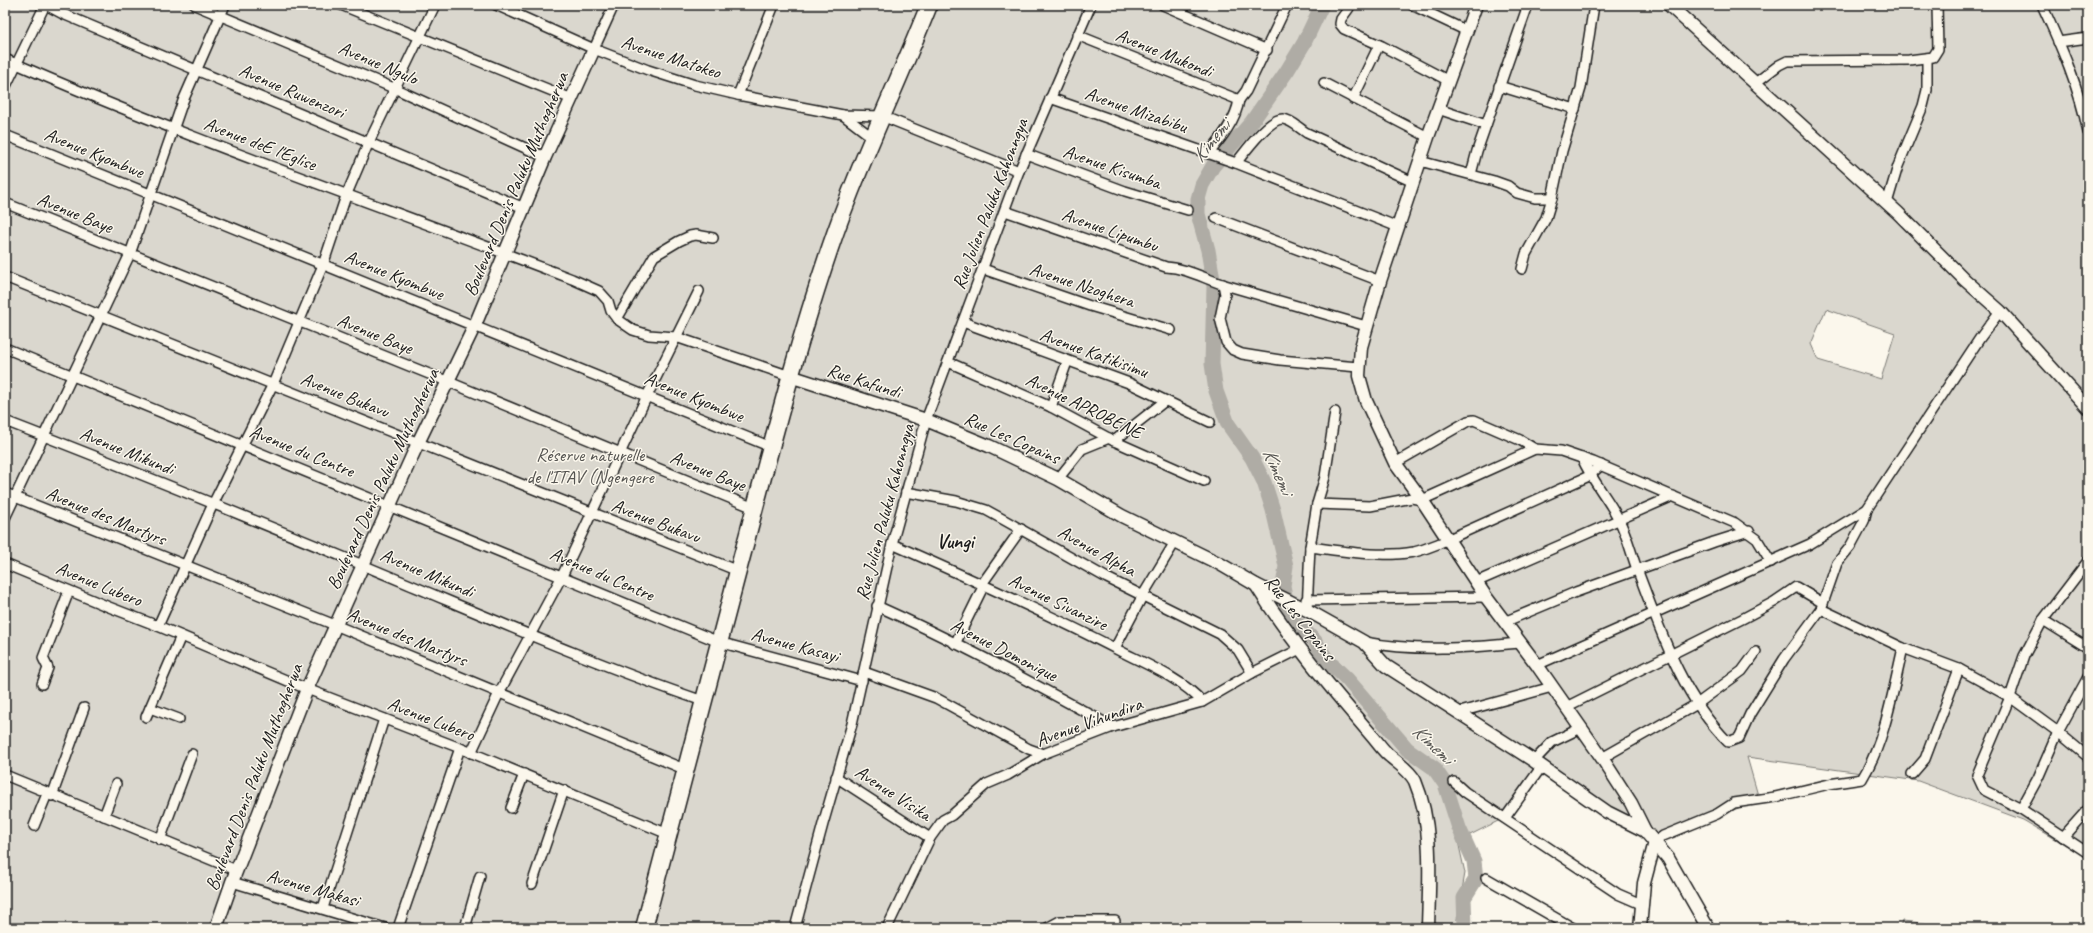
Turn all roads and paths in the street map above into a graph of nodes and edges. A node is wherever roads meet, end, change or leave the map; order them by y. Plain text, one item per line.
1 (46, 5) edge
2 (196, 5) edge
3 (224, 5) edge
4 (341, 5) edge
5 (435, 5) edge
6 (496, 5) edge
7 (614, 5) edge
8 (774, 5) edge
9 (929, 5) edge
10 (1092, 5) edge
11 (1163, 5) edge
12 (1287, 5) edge
13 (1412, 5) edge
14 (1476, 5) edge
15 (1528, 5) edge
16 (1594, 5) edge
17 (1669, 5) edge
18 (1937, 5) edge
19 (2042, 5) edge
20 (1349, 8) dead end
21 (220, 15) junction
22 (1467, 31) junction
23 (1077, 35) junction
24 (419, 37) junction
25 (2088, 38) edge
26 (2058, 42) junction
27 (1379, 45) junction
28 (594, 50) junction
29 (1267, 50) junction
30 (5, 59) edge
31 (1927, 59) junction
32 (18, 65) junction
33 (195, 69) junction
34 (1449, 81) junction
35 (1324, 83) dead end
36 (1754, 84) junction
37 (1500, 86) junction
38 (5, 88) edge
39 (396, 89) junction
40 (738, 95) junction
41 (1050, 98) junction
42 (572, 99) junction
43 (1353, 99) junction
44 (1239, 100) junction
45 (2085, 103) edge
46 (1575, 108) junction
47 (1438, 109) junction
48 (843, 115) junction
49 (882, 116) junction
50 (1486, 125) junction
51 (172, 128) junction
52 (2088, 132) edge
53 (5, 135) edge
54 (1428, 137) junction
55 (873, 138) junction
56 (369, 142) junction
57 (1026, 154) junction
58 (1209, 154) junction
59 (545, 157) junction
60 (1420, 160) junction
61 (1234, 162) junction
62 (1019, 172) junction
63 (1471, 174) junction
64 (1413, 182) junction
65 (152, 194) junction
66 (346, 196) junction
67 (1552, 198) junction
68 (5, 203) edge
69 (1887, 203) junction
70 (524, 208) junction
71 (1188, 210) dead end
72 (1005, 211) junction
73 (1216, 218) dead end
74 (1398, 227) junction
75 (713, 238) dead end
76 (505, 253) junction
77 (130, 254) junction
78 (323, 265) junction
79 (983, 269) junction
80 (1522, 269) dead end
81 (5, 277) edge
82 (1380, 281) junction
83 (1223, 284) junction
84 (699, 291) dead end
85 (2000, 311) junction
86 (100, 314) junction
87 (617, 319) junction
88 (299, 321) junction
89 (963, 322) junction
90 (475, 325) junction
91 (1366, 326) junction
92 (1171, 330) dead end
93 (676, 337) junction
94 (5, 348) edge
95 (948, 362) junction
96 (1067, 362) junction
97 (1358, 367) junction
98 (72, 374) junction
99 (790, 376) junction
100 (449, 382) junction
101 (273, 384) junction
102 (647, 396) junction
103 (1165, 401) junction
104 (1051, 407) junction
105 (2088, 408) edge
106 (1335, 412) dead end
107 (926, 420) junction
108 (5, 421) edge
109 (1210, 422) dead end
110 (43, 436) junction
111 (1112, 439) junction
112 (418, 443) junction
113 (243, 446) junction
114 (771, 447) junction
115 (1535, 449) junction
116 (620, 454) junction
117 (1582, 458) junction
118 (1395, 463) junction
119 (1602, 465) junction
120 (1590, 476) junction
121 (1058, 479) junction
122 (1204, 481) dead end
123 (906, 492) junction
124 (5, 493) edge
125 (1673, 496) junction
126 (14, 497) junction
127 (1422, 500) junction
128 (213, 504) junction
129 (1317, 504) junction
130 (390, 505) junction
131 (754, 508) junction
132 (1867, 509) junction
133 (591, 514) junction
134 (5, 518) edge
135 (1619, 520) junction
136 (1021, 529) junction
137 (1749, 531) junction
138 (1447, 540) junction
139 (1175, 542) junction
140 (892, 544) junction
141 (1310, 546) junction
142 (2088, 561) edge
143 (1771, 562) junction
144 (5, 564) edge
145 (363, 565) junction
146 (185, 566) junction
147 (738, 571) junction
148 (1638, 571) junction
149 (562, 576) junction
150 (1476, 582) junction
151 (983, 585) junction
152 (1256, 586) junction
153 (69, 591) junction
154 (1142, 595) junction
155 (1486, 598) junction
156 (1303, 605) junction
157 (877, 606) junction
158 (1822, 606) junction
159 (1655, 613) junction
160 (2043, 620) junction
161 (1504, 622) junction
162 (335, 625) junction
163 (158, 626) junction
164 (530, 635) junction
165 (181, 636) junction
166 (719, 642) junction
167 (1364, 642) junction
168 (1520, 643) junction
169 (955, 644) junction
170 (1115, 648) junction
171 (1300, 648) junction
172 (1903, 648) junction
173 (2088, 648) edge
174 (1756, 652) dead end
175 (1670, 654) junction
176 (1537, 665) junction
177 (1959, 669) junction
178 (864, 672) junction
179 (1252, 673) junction
180 (2088, 677) edge
181 (862, 681) junction
182 (42, 684) dead end
183 (1552, 687) junction
184 (307, 689) junction
185 (499, 693) junction
186 (2010, 697) junction
187 (703, 701) junction
188 (1202, 702) junction
189 (1697, 704) junction
190 (1566, 707) junction
191 (84, 708) dead end
192 (150, 708) junction
193 (1460, 712) junction
194 (146, 717) dead end
195 (178, 719) dead end
196 (384, 719) junction
197 (1113, 727) junction
198 (1581, 728) junction
199 (2058, 732) junction
200 (460, 748) junction
201 (471, 753) junction
202 (192, 754) dead end
203 (1043, 754) junction
204 (2088, 757) edge
205 (1602, 758) junction
206 (1538, 764) junction
207 (684, 769) junction
208 (524, 774) junction
209 (1912, 774) dead end
210 (5, 775) edge
211 (836, 777) junction
212 (1454, 782) dead end
213 (116, 784) dead end
214 (564, 790) junction
215 (49, 795) junction
216 (511, 808) dead end
217 (2020, 809) junction
218 (2088, 809) edge
219 (104, 816) junction
220 (1505, 818) junction
221 (34, 826) dead end
222 (1645, 831) junction
223 (668, 834) junction
224 (2063, 837) junction
225 (930, 838) junction
226 (160, 840) junction
227 (1655, 842) junction
228 (2088, 853) edge
229 (234, 876) junction
230 (480, 876) dead end
231 (1486, 878) dead end
232 (532, 884) dead end
233 (1641, 904) junction
234 (323, 908) junction
235 (1115, 921) dead end
236 (359, 924) edge
237 (216, 928) edge
238 (385, 928) edge
239 (398, 928) edge
240 (465, 928) edge
241 (644, 928) edge
242 (795, 928) edge
243 (887, 928) edge
244 (1047, 928) edge
245 (1428, 928) edge
246 (1573, 928) edge
247 (1640, 928) edge
248 (1708, 928) edge

1 - 32 street
1 - 33 street, Avenue Ruwenzori
2 - 21 street, Avenue Ngulo
3 - 21 street
4 - 24 street
5 - 24 street
6 - 28 street, Avenue Matokeo
7 - 28 street
8 - 40 street
9 - 49 highway
10 - 23 street, Rue Julien Paluku Kahonngya
11 - 29 street
12 - 29 street
13 - 22 street
14 - 22 street
15 - 37 street
16 - 46 street
17 - 36 street
18 - 31 street
19 - 26 street
20 - 27 street
21 - 33 street
21 - 39 street, Avenue Ngulo
22 - 34 street
23 - 41 street, Rue Julien Paluku Kahonngya
23 - 44 street, Avenue Mukondi
24 - 39 street
24 - 42 street
25 - 26 street
26 - 45 street
27 - 34 street
27 - 43 street
28 - 40 street, Avenue Matokeo
28 - 42 street, Boulevard Denis Paluku Muthogherwa
29 - 44 street
30 - 32 street, Avenue deE l'Eglise
31 - 36 street
31 - 69 street
32 - 38 street
32 - 51 street, Avenue deE l'Eglise
33 - 51 street
33 - 56 street, Avenue Ruwenzori
34 - 47 street
35 - 43 street
36 - 69 street
37 - 46 street
37 - 50 street
39 - 56 street
39 - 59 street, Avenue Ngulo
40 - 48 street, Avenue Matokeo
41 - 57 street, Rue Julien Paluku Kahonngya
41 - 58 street, Avenue Mizabibu
42 - 59 street, Boulevard Denis Paluku Muthogherwa
43 - 54 street
44 - 58 street
45 - 52 street
46 - 67 street
47 - 50 street
47 - 54 street
48 - 49 street, Avenue Matokeo
48 - 55 street
49 - 55 highway
49 - 62 street
50 - 63 street
51 - 65 street
51 - 66 street, Avenue deE l'Eglise
53 - 65 street, Avenue Kyombwe
54 - 60 street
55 - 99 highway
56 - 66 street
56 - 70 street, Avenue Ruwenzori
57 - 62 street, Rue Julien Paluku Kahonngya
57 - 71 street, Avenue Kisumba
58 - 61 street, Avenue Mizabibu
59 - 70 street, Boulevard Denis Paluku Muthogherwa
60 - 63 street
60 - 64 street
61 - 64 street
61 - 74 street, Avenue Mizabibu
62 - 72 street, Rue Julien Paluku Kahonngya
63 - 67 street
64 - 74 street
65 - 77 street
65 - 78 street, Avenue Kyombwe
66 - 76 street, Avenue deE l'Eglise
66 - 78 street
67 - 80 street
68 - 77 street, Avenue Baye
69 - 85 street
70 - 76 street, Boulevard Denis Paluku Muthogherwa
72 - 79 street, Rue Julien Paluku Kahonngya
72 - 83 street, Avenue Lipumbu
73 - 82 street
74 - 82 street
75 - 87 street
76 - 87 street, Avenue deE l'Eglise
76 - 90 street, Boulevard Denis Paluku Muthogherwa
77 - 86 street
77 - 88 street, Avenue Baye
78 - 88 street
78 - 90 street, Avenue Kyombwe
79 - 89 street, Rue Julien Paluku Kahonngya
79 - 92 street, Avenue Nzoghera
81 - 86 street, Avenue Bukavu
82 - 91 street
83 - 91 street, Avenue Lipumbu
83 - 97 street
84 - 93 street
85 - 105 street
85 - 132 street
86 - 98 street
86 - 101 street, Avenue Bukavu
87 - 93 street
88 - 100 street, Avenue Baye
88 - 101 street
89 - 95 street, Rue Julien Paluku Kahonngya
89 - 96 street, Avenue Katikisimu
90 - 100 street, Boulevard Denis Paluku Muthogherwa
90 - 102 street, Avenue Kyombwe
91 - 97 street
93 - 99 street
93 - 102 street
94 - 98 street, Avenue du Centre
95 - 104 street, Avenue APROBENE
95 - 107 street, Rue Julien Paluku Kahonngya
96 - 103 street, Avenue Katikisimu
96 - 104 street
97 - 118 street
98 - 110 street
98 - 113 street, Avenue du Centre
99 - 107 street, Rue Kafundi
99 - 114 highway
100 - 112 street, Boulevard Denis Paluku Muthogherwa
100 - 116 street, Avenue Baye
101 - 112 street, Avenue Bukavu
101 - 113 street
102 - 114 street, Avenue Kyombwe
102 - 116 street
103 - 109 street, Avenue Katikisimu
103 - 111 street
104 - 111 street, Avenue APROBENE
106 - 129 street
107 - 121 street, Rue Les Copains
107 - 123 street, Rue Julien Paluku Kahonngya
108 - 110 street, Avenue Mikundi
110 - 126 street
110 - 128 street, Avenue Mikundi
111 - 121 street
111 - 122 street, Avenue APROBENE
112 - 130 street, Boulevard Denis Paluku Muthogherwa
112 - 133 street, Avenue Bukavu
113 - 128 street
113 - 130 street, Avenue du Centre
114 - 131 highway
115 - 117 street
115 - 118 street
115 - 127 street
116 - 131 street, Avenue Baye
116 - 133 street
117 - 119 street
117 - 120 street
118 - 127 street
119 - 120 street
119 - 125 street
120 - 135 street
120 - 138 street
121 - 139 street, Rue Les Copains
123 - 136 street, Avenue Alpha
123 - 140 street, Rue Julien Paluku Kahonngya
124 - 126 street, Avenue des Martyrs
125 - 135 street
125 - 137 street
126 - 134 street
126 - 146 street, Avenue des Martyrs
127 - 129 street
127 - 138 street
128 - 145 street, Avenue Mikundi
128 - 146 street
129 - 141 street
130 - 145 street, Boulevard Denis Paluku Muthogherwa
130 - 149 street, Avenue du Centre
131 - 147 highway
132 - 143 street
132 - 158 street
133 - 147 street, Avenue Bukavu
133 - 149 street
135 - 148 street
135 - 150 street
136 - 151 street
136 - 154 street, Avenue Alpha
137 - 143 street
137 - 148 street
138 - 141 street
138 - 150 street
139 - 152 street, Rue Les Copains
139 - 154 street
140 - 151 street, Avenue Sivanzire
140 - 157 street, Rue Julien Paluku Kahonngya
141 - 156 street
142 - 160 street
143 - 159 street
144 - 153 street, Avenue Lubero
145 - 162 street, Boulevard Denis Paluku Muthogherwa
145 - 164 street, Avenue Mikundi
146 - 162 street, Avenue des Martyrs
146 - 163 street
147 - 166 highway
148 - 159 street
148 - 161 street
149 - 164 street
149 - 166 street, Avenue du Centre
150 - 155 street
151 - 169 street
151 - 170 street, Avenue Sivanzire
152 - 156 street
152 - 171 street, Rue Les Copains
153 - 163 street, Avenue Lubero
153 - 182 street
154 - 170 street
154 - 179 street, Avenue Alpha
155 - 156 street
155 - 161 street
156 - 167 street
157 - 169 street, Avenue Domonique
157 - 178 street, Rue Julien Paluku Kahonngya
158 - 172 street
158 - 175 street
158 - 189 street
159 - 175 street
159 - 176 street
160 - 173 street
160 - 186 street
161 - 168 street
162 - 184 street, Boulevard Denis Paluku Muthogherwa
162 - 185 street, Avenue des Martyrs
163 - 165 street, Avenue Lubero
164 - 185 street
164 - 187 street, Avenue Mikundi
165 - 184 street, Avenue Lubero
165 - 192 street
166 - 181 street, Avenue Kasayi
166 - 187 highway
167 - 168 street
167 - 193 street
168 - 176 street
169 - 197 street, Avenue Domonique
170 - 188 street, Avenue Sivanzire
171 - 179 street, Avenue Vihundira
171 - 245 street, Rue Les Copains
172 - 177 street
172 - 227 street
174 - 189 street
175 - 189 street
175 - 190 street
176 - 183 street
177 - 186 street
177 - 209 street
178 - 181 street, Rue Julien Paluku Kahonngya
178 - 203 street
179 - 188 street, Avenue Vihundira
180 - 199 street
181 - 211 street, Rue Julien Paluku Kahonngya
183 - 190 street
183 - 193 street
184 - 196 street, Avenue Lubero
184 - 229 street, Boulevard Denis Paluku Muthogherwa
185 - 201 street
185 - 207 street, Avenue des Martyrs
186 - 199 street
186 - 217 street
187 - 207 highway
188 - 197 street, Avenue Vihundira
189 - 205 street
190 - 198 street
191 - 215 street
192 - 194 street
192 - 195 street
193 - 206 street
196 - 200 street, Avenue Lubero
196 - 234 street
197 - 203 street, Avenue Vihundira
198 - 205 street
198 - 206 street
199 - 204 street
199 - 217 street
200 - 201 street, Avenue Lubero
200 - 239 street
201 - 208 street, Avenue Lubero
202 - 226 street
203 - 225 street, Avenue Vihundira
205 - 222 street
206 - 220 street
206 - 222 street
207 - 223 highway
208 - 214 street, Avenue Lubero
208 - 216 street
210 - 215 street, Avenue Makasi
211 - 225 street, Avenue Visika
211 - 242 street, Rue Julien Paluku Kahonngya
212 - 220 street
213 - 219 street
214 - 223 street, Avenue Lubero
214 - 232 street
215 - 219 street, Avenue Makasi
215 - 221 street
217 - 224 street
218 - 224 street
219 - 226 street, Avenue Makasi
220 - 233 street
222 - 227 street
223 - 241 highway
224 - 228 street
225 - 243 street, Avenue Vihundira
226 - 229 street, Avenue Makasi
227 - 233 street
227 - 248 street
229 - 234 street, Avenue Makasi
229 - 237 street, Boulevard Denis Paluku Muthogherwa
230 - 240 street
231 - 246 street
233 - 247 street
234 - 236 street, Avenue Makasi
235 - 244 street
236 - 238 street, Avenue Makasi

